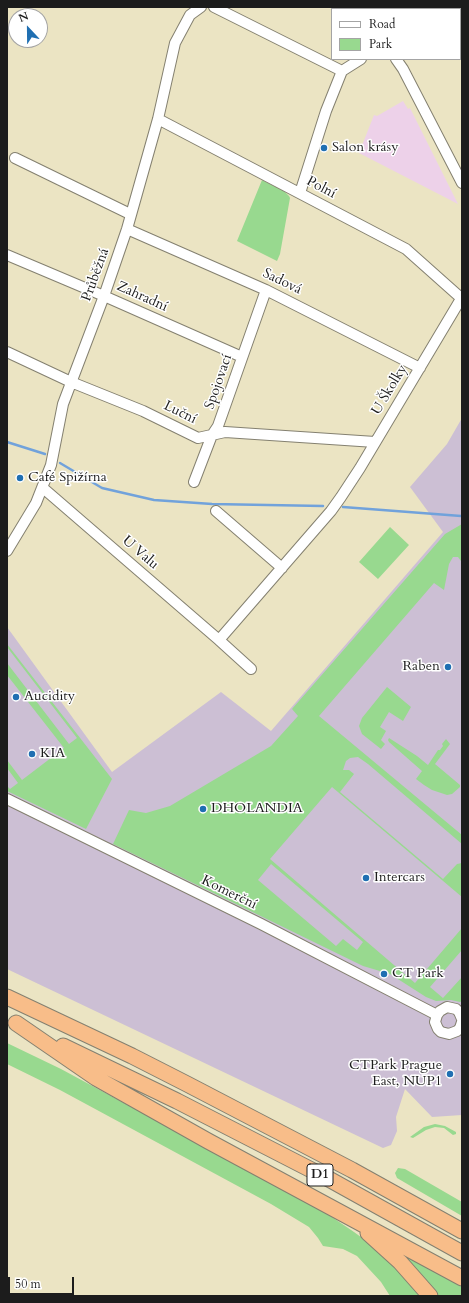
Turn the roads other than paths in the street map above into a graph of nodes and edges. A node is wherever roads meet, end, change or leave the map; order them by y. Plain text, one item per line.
1 (200, 7) edge
2 (214, 7) edge
3 (359, 60) edge
4 (397, 60) edge
5 (342, 71) junction
6 (158, 119) junction
7 (15, 158) dead end
8 (462, 183) edge
9 (300, 193) junction
10 (130, 214) junction
11 (127, 229) junction
12 (7, 256) edge
13 (266, 290) junction
14 (104, 296) junction
15 (462, 297) edge
16 (7, 352) edge
17 (242, 357) junction
18 (420, 368) junction
19 (71, 382) junction
20 (212, 435) junction
21 (375, 442) junction
22 (194, 482) dead end
23 (43, 488) junction
24 (216, 511) dead end
25 (7, 551) edge
26 (282, 568) junction
27 (219, 640) junction
28 (251, 669) dead end
29 (7, 799) edge
30 (7, 997) edge
31 (437, 1014) junction
32 (462, 1018) edge
33 (11, 1022) edge
34 (331, 1207) junction
35 (444, 1221) junction
36 (462, 1228) edge
37 (462, 1231) edge
38 (462, 1253) edge
39 (462, 1278) edge
40 (430, 1296) edge

1 - 6 street, Průběžná
2 - 5 street
3 - 5 street
4 - 8 street
5 - 9 street
6 - 9 street, Polní
6 - 10 street, Průběžná
7 - 10 street
9 - 15 street, Polní
10 - 11 street, Průběžná
11 - 13 street, Sadová
11 - 14 street, Průběžná
12 - 14 street, Zahradní
13 - 17 street, Spojovací
13 - 18 street, Sadová
14 - 17 street, Zahradní
14 - 19 street, Průběžná
15 - 18 street, U Školky
16 - 19 street, Luční
17 - 20 street, Spojovací
18 - 21 street, U Školky
19 - 20 street, Luční
19 - 23 street, Průběžná
20 - 21 street, Luční
20 - 22 street, Spojovací
21 - 26 street, U Školky
23 - 25 street, Průběžná
23 - 27 street, U Valu
24 - 26 street
26 - 27 street
27 - 28 street, U Valu
29 - 31 street, Komerční
30 - 35 highway, D1
31 - 32 street
31 - 32 street
33 - 34 highway
33 - 38 highway, D1
34 - 39 highway
34 - 40 highway
35 - 36 highway
35 - 37 highway, D1

